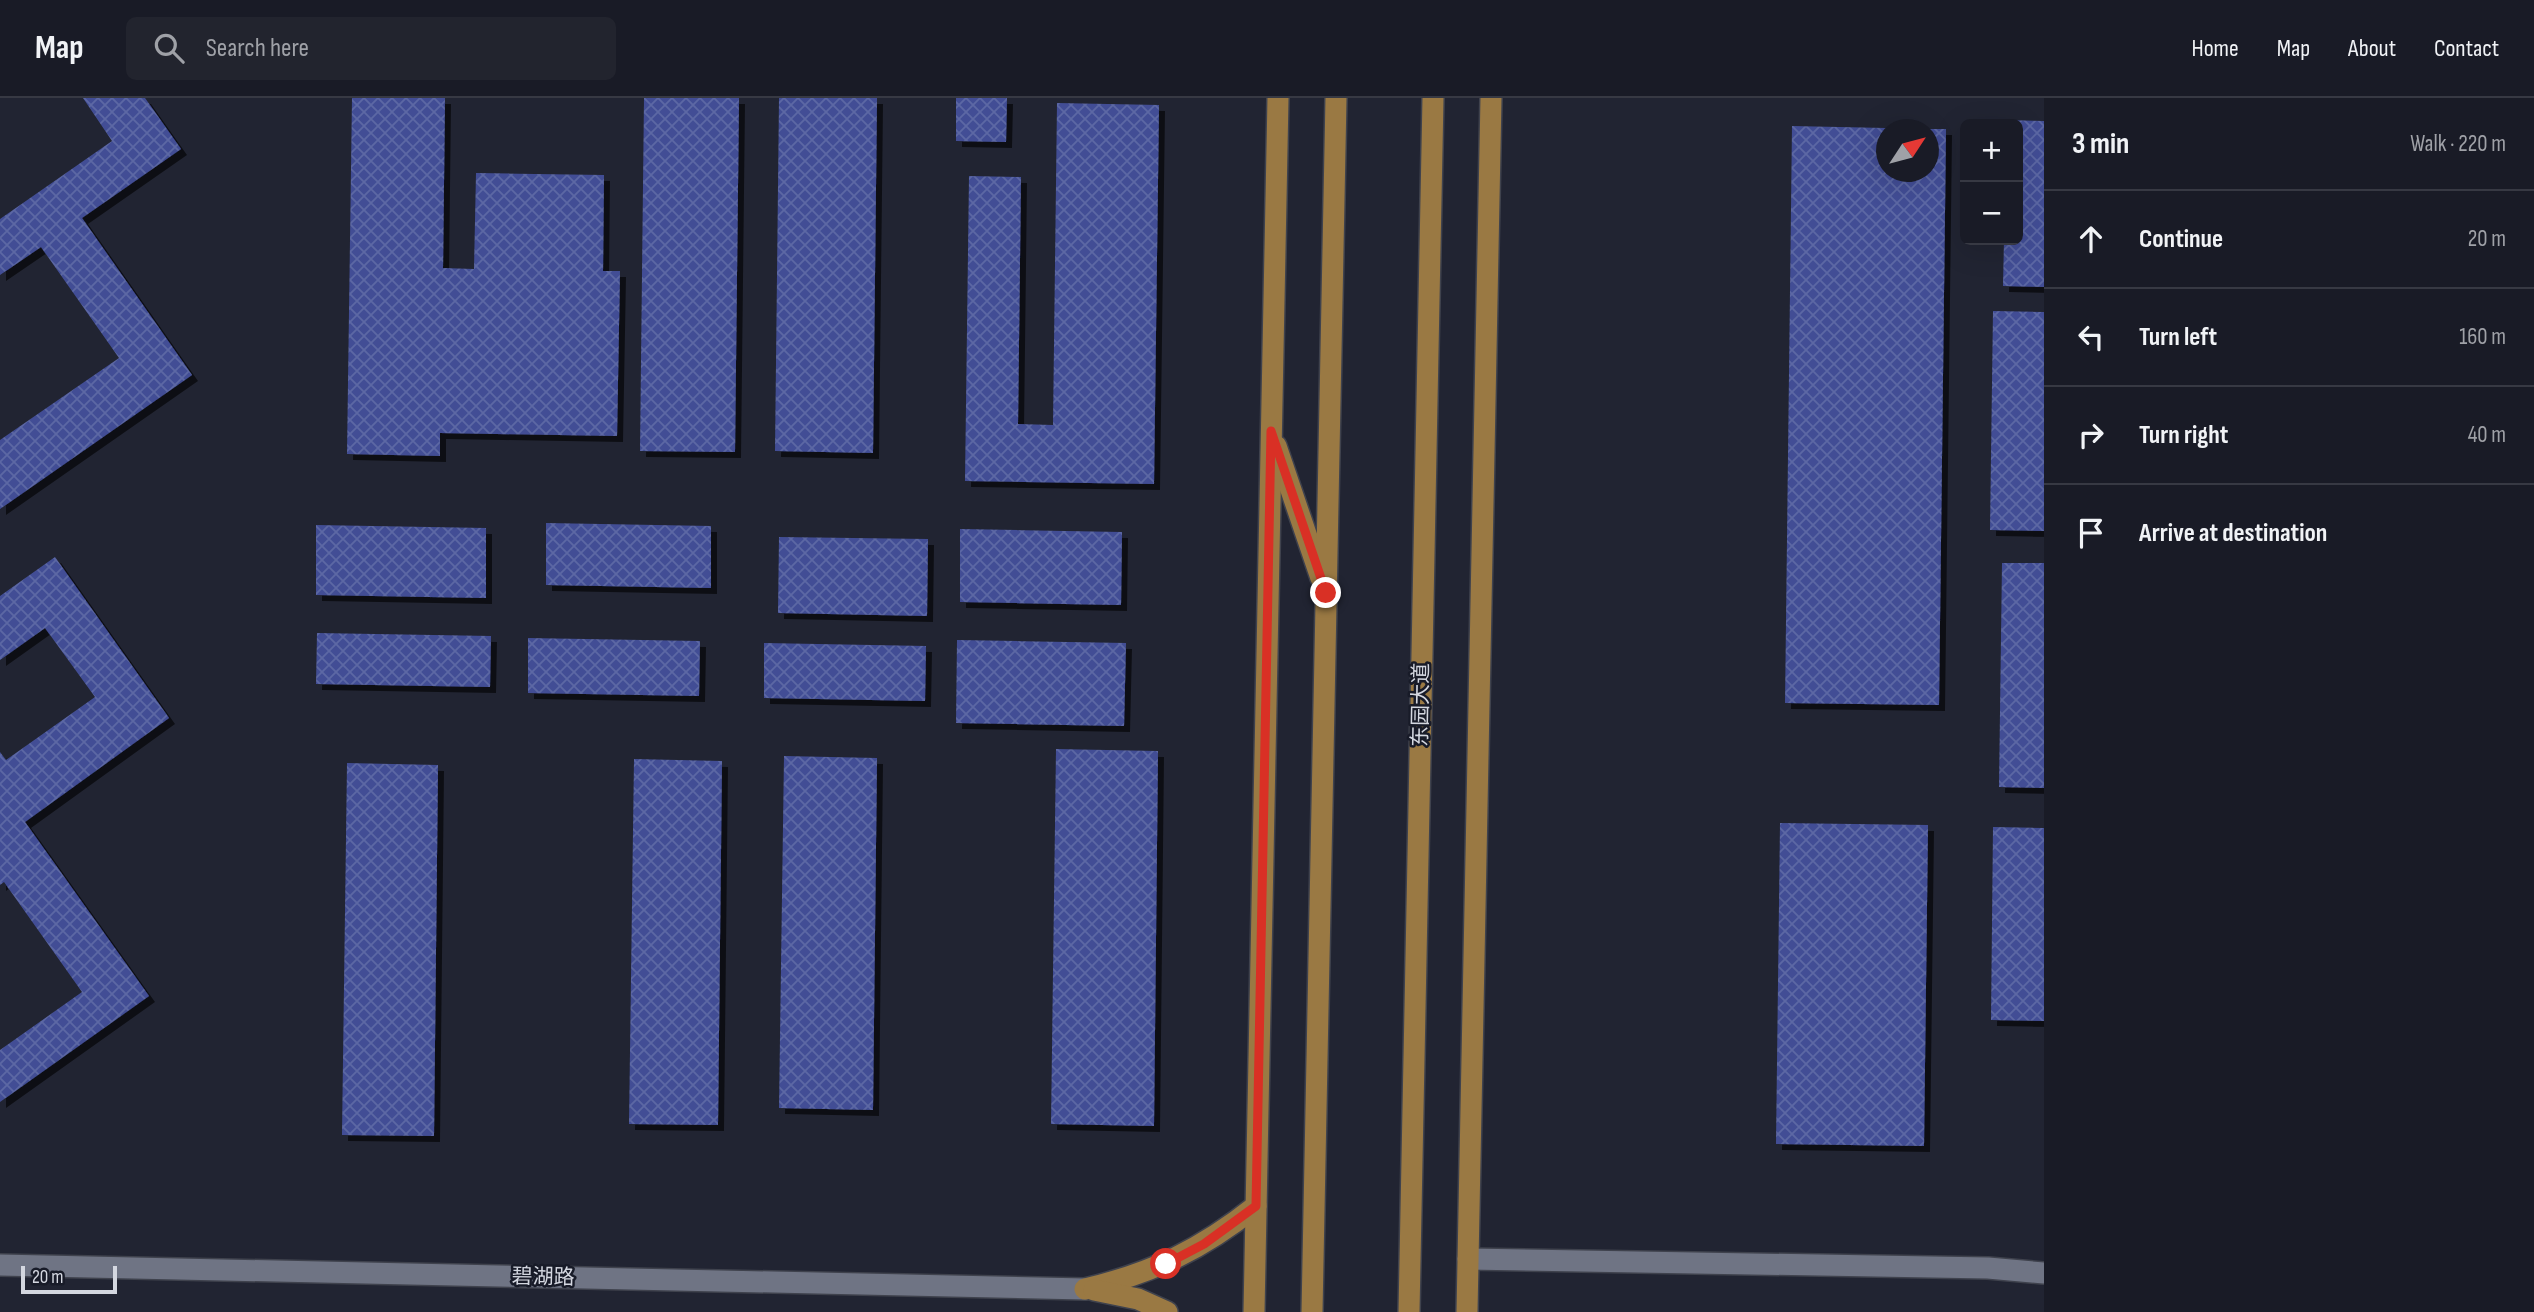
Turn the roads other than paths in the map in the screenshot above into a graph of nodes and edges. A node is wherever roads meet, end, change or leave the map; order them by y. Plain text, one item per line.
1 (1278, 98) edge
2 (1336, 98) edge
3 (1433, 98) edge
4 (1490, 98) edge
5 (1271, 431) junction
6 (1326, 593) junction
7 (1256, 1206) junction
8 (1468, 1259) junction
9 (0, 1265) edge
10 (2044, 1273) edge
11 (1085, 1289) junction
12 (1167, 1312) edge
13 (1254, 1312) edge
14 (1312, 1312) edge
15 (1409, 1312) edge
16 (1467, 1312) edge

1 - 5 main road
2 - 6 main road
3 - 15 main road, 东园大道
4 - 8 main road
5 - 6 main road
5 - 7 main road
6 - 14 main road
7 - 11 main road
7 - 13 main road
8 - 10 street
8 - 16 main road
9 - 11 street, 碧湖路
11 - 12 main road

